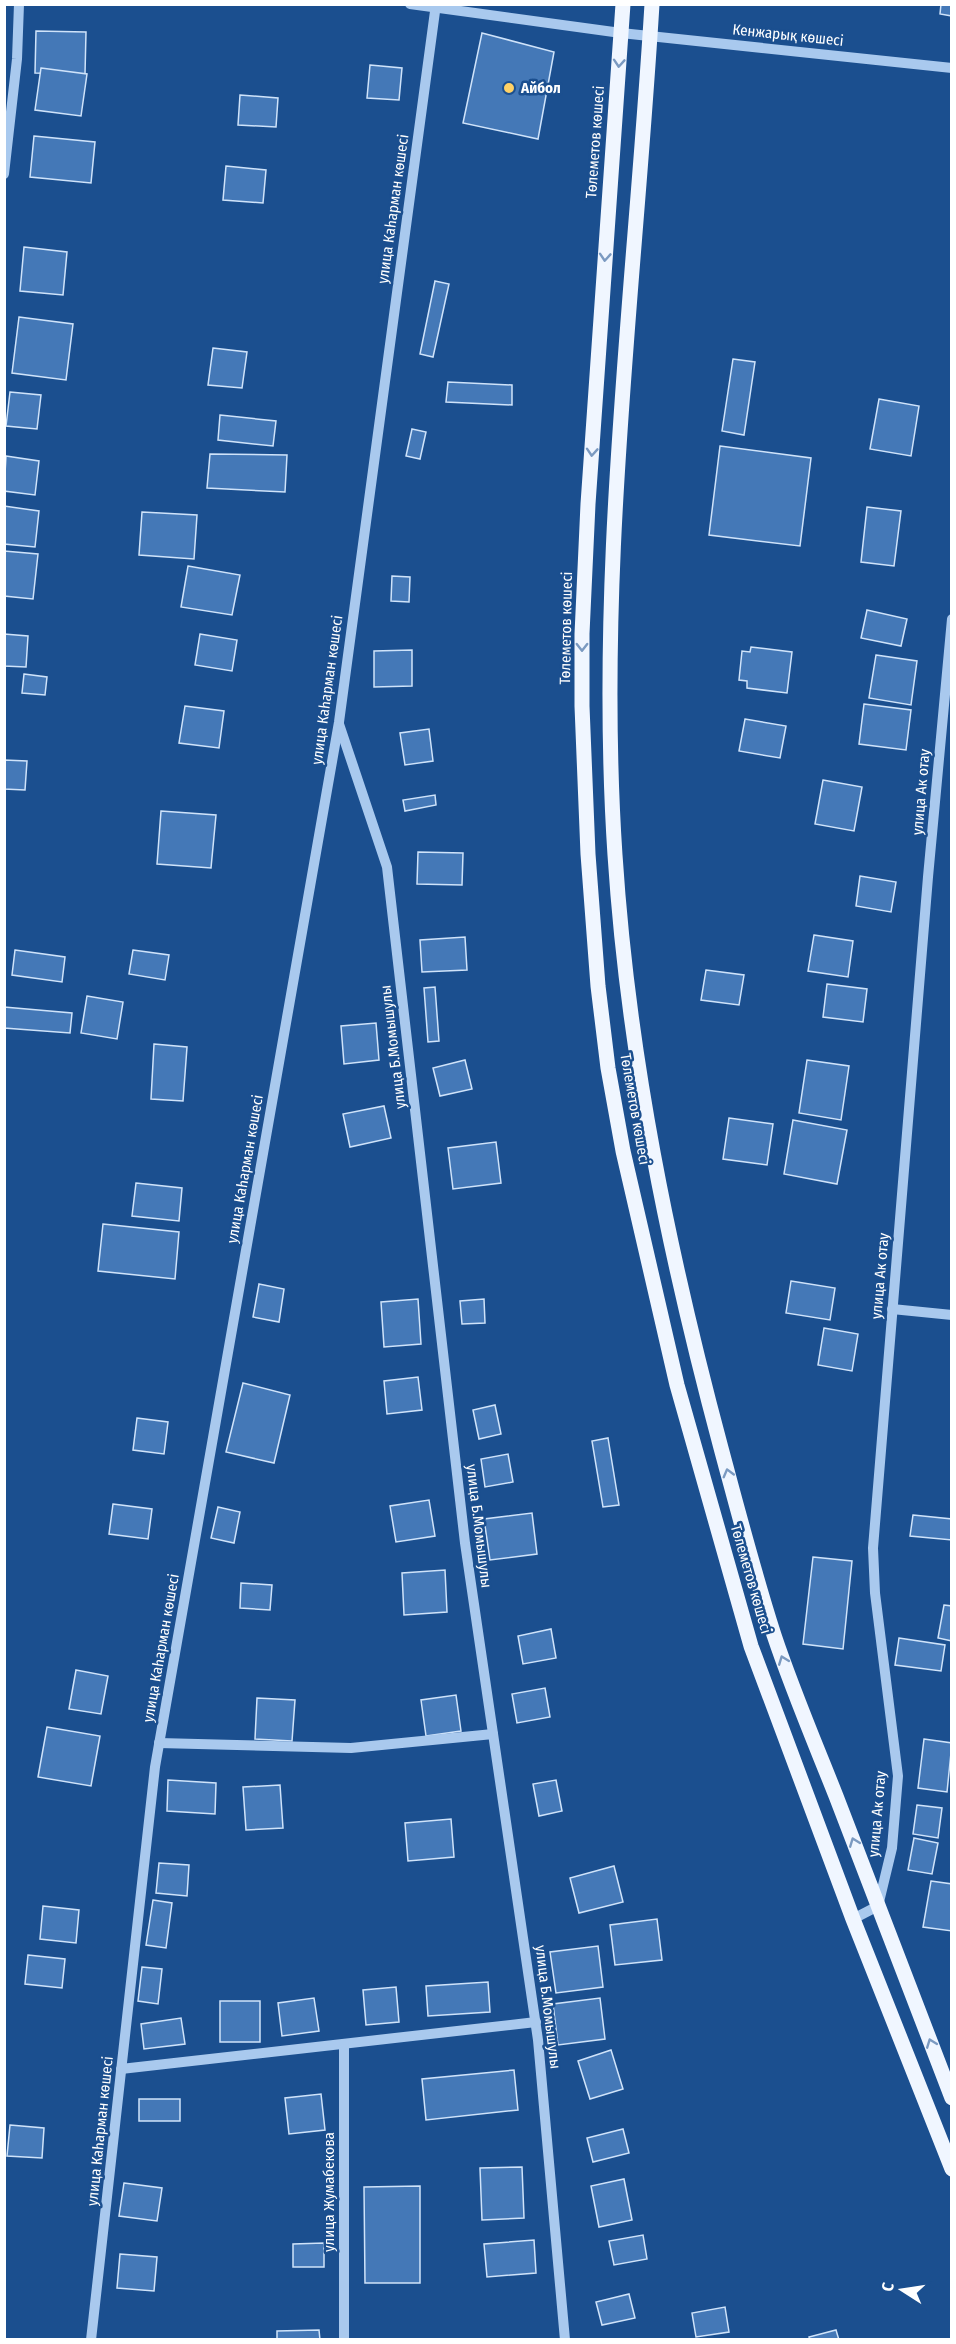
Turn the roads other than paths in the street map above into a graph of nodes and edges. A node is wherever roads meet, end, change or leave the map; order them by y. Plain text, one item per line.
1 (19, 4) edge
2 (410, 4) edge
3 (623, 4) edge
4 (652, 4) edge
5 (436, 6) edge
6 (621, 33) junction
7 (650, 36) junction
8 (951, 68) edge
9 (4, 174) edge
10 (951, 619) edge
11 (339, 722) junction
12 (892, 1310) junction
13 (951, 1316) edge
14 (493, 1734) junction
15 (159, 1743) junction
16 (878, 1906) junction
17 (853, 1919) junction
18 (536, 2022) junction
19 (344, 2044) junction
20 (122, 2069) junction
21 (951, 2098) edge
22 (951, 2169) edge
23 (91, 2340) edge
24 (344, 2340) edge
25 (566, 2340) edge

1 - 9 street
2 - 5 street, Кенжарық көшесі
3 - 6 main road, Төлеметов көшесі
4 - 7 main road, Төлеметов көшесі
5 - 6 street, Кенжарық көшесі
5 - 11 street, улица Каһарман көшесі
6 - 7 street, Кенжарық көшесі
6 -> 17 main road, Төлеметов көшесі
7 - 8 street, Кенжарық көшесі
16 -> 7 main road, Төлеметов көшесі
10 - 12 street, улица Ак отау
11 - 14 street, улица Б.Момышулы
11 - 15 street, улица Каһарман көшесі
12 - 13 street
12 - 16 street, улица Ак отау
14 - 15 street
14 - 18 street, улица Б.Момышулы
15 - 20 street, улица Каһарман көшесі
16 - 17 street
21 -> 16 main road, Төлеметов көшесі
17 - 22 main road, Төлеметов көшесі
18 - 19 street
18 - 25 street, улица Б.Момышулы
19 - 20 street
19 - 24 street, улица Жумабекова
20 - 23 street, улица Каһарман көшесі

